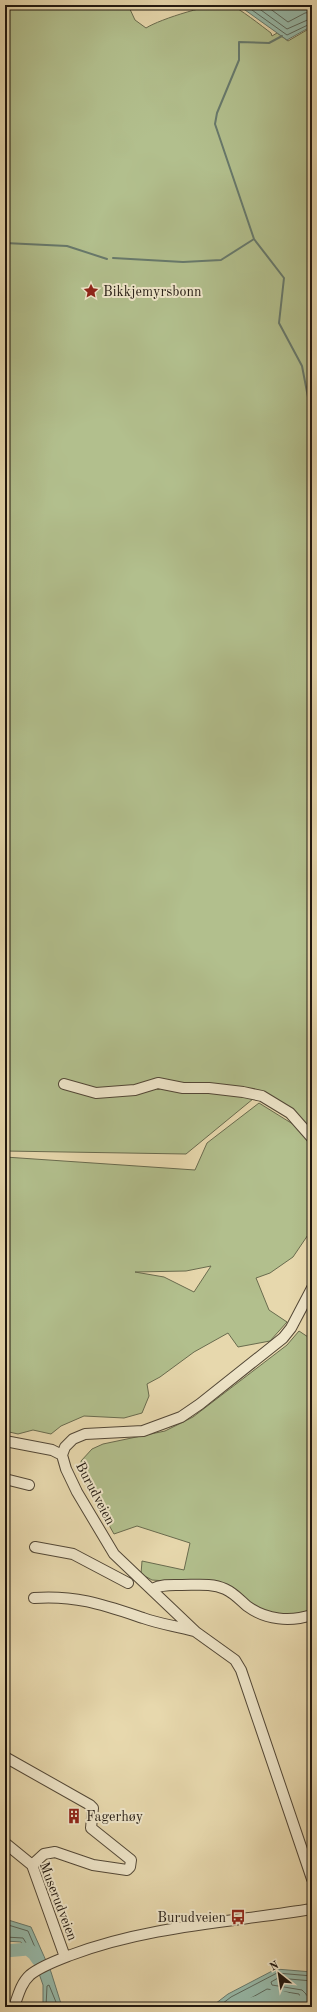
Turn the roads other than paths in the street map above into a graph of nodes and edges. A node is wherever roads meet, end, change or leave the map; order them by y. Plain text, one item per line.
1 (64, 1084) dead end
2 (312, 1138) edge
3 (312, 1288) edge
4 (5, 1441) edge
5 (62, 1455) junction
6 (5, 1478) edge
7 (30, 1485) dead end
8 (35, 1547) dead end
9 (128, 1583) dead end
10 (152, 1589) junction
11 (34, 1598) dead end
12 (312, 1615) edge
13 (196, 1632) junction
14 (5, 1757) edge
15 (5, 1843) edge
16 (32, 1865) junction
17 (312, 1879) edge
18 (312, 1910) edge
19 (65, 1957) junction
20 (14, 2007) edge

1 - 2 street
3 - 5 street, Burudveien
4 - 5 street
5 - 10 street, Burudveien
6 - 7 street
8 - 9 street
10 - 12 street
10 - 13 street, Burudveien
11 - 13 street, Burudveien
13 - 17 street, Burudveien
14 - 16 street
15 - 16 street, Muserudveien
16 - 19 street, Muserudveien
18 - 19 street
19 - 20 street

